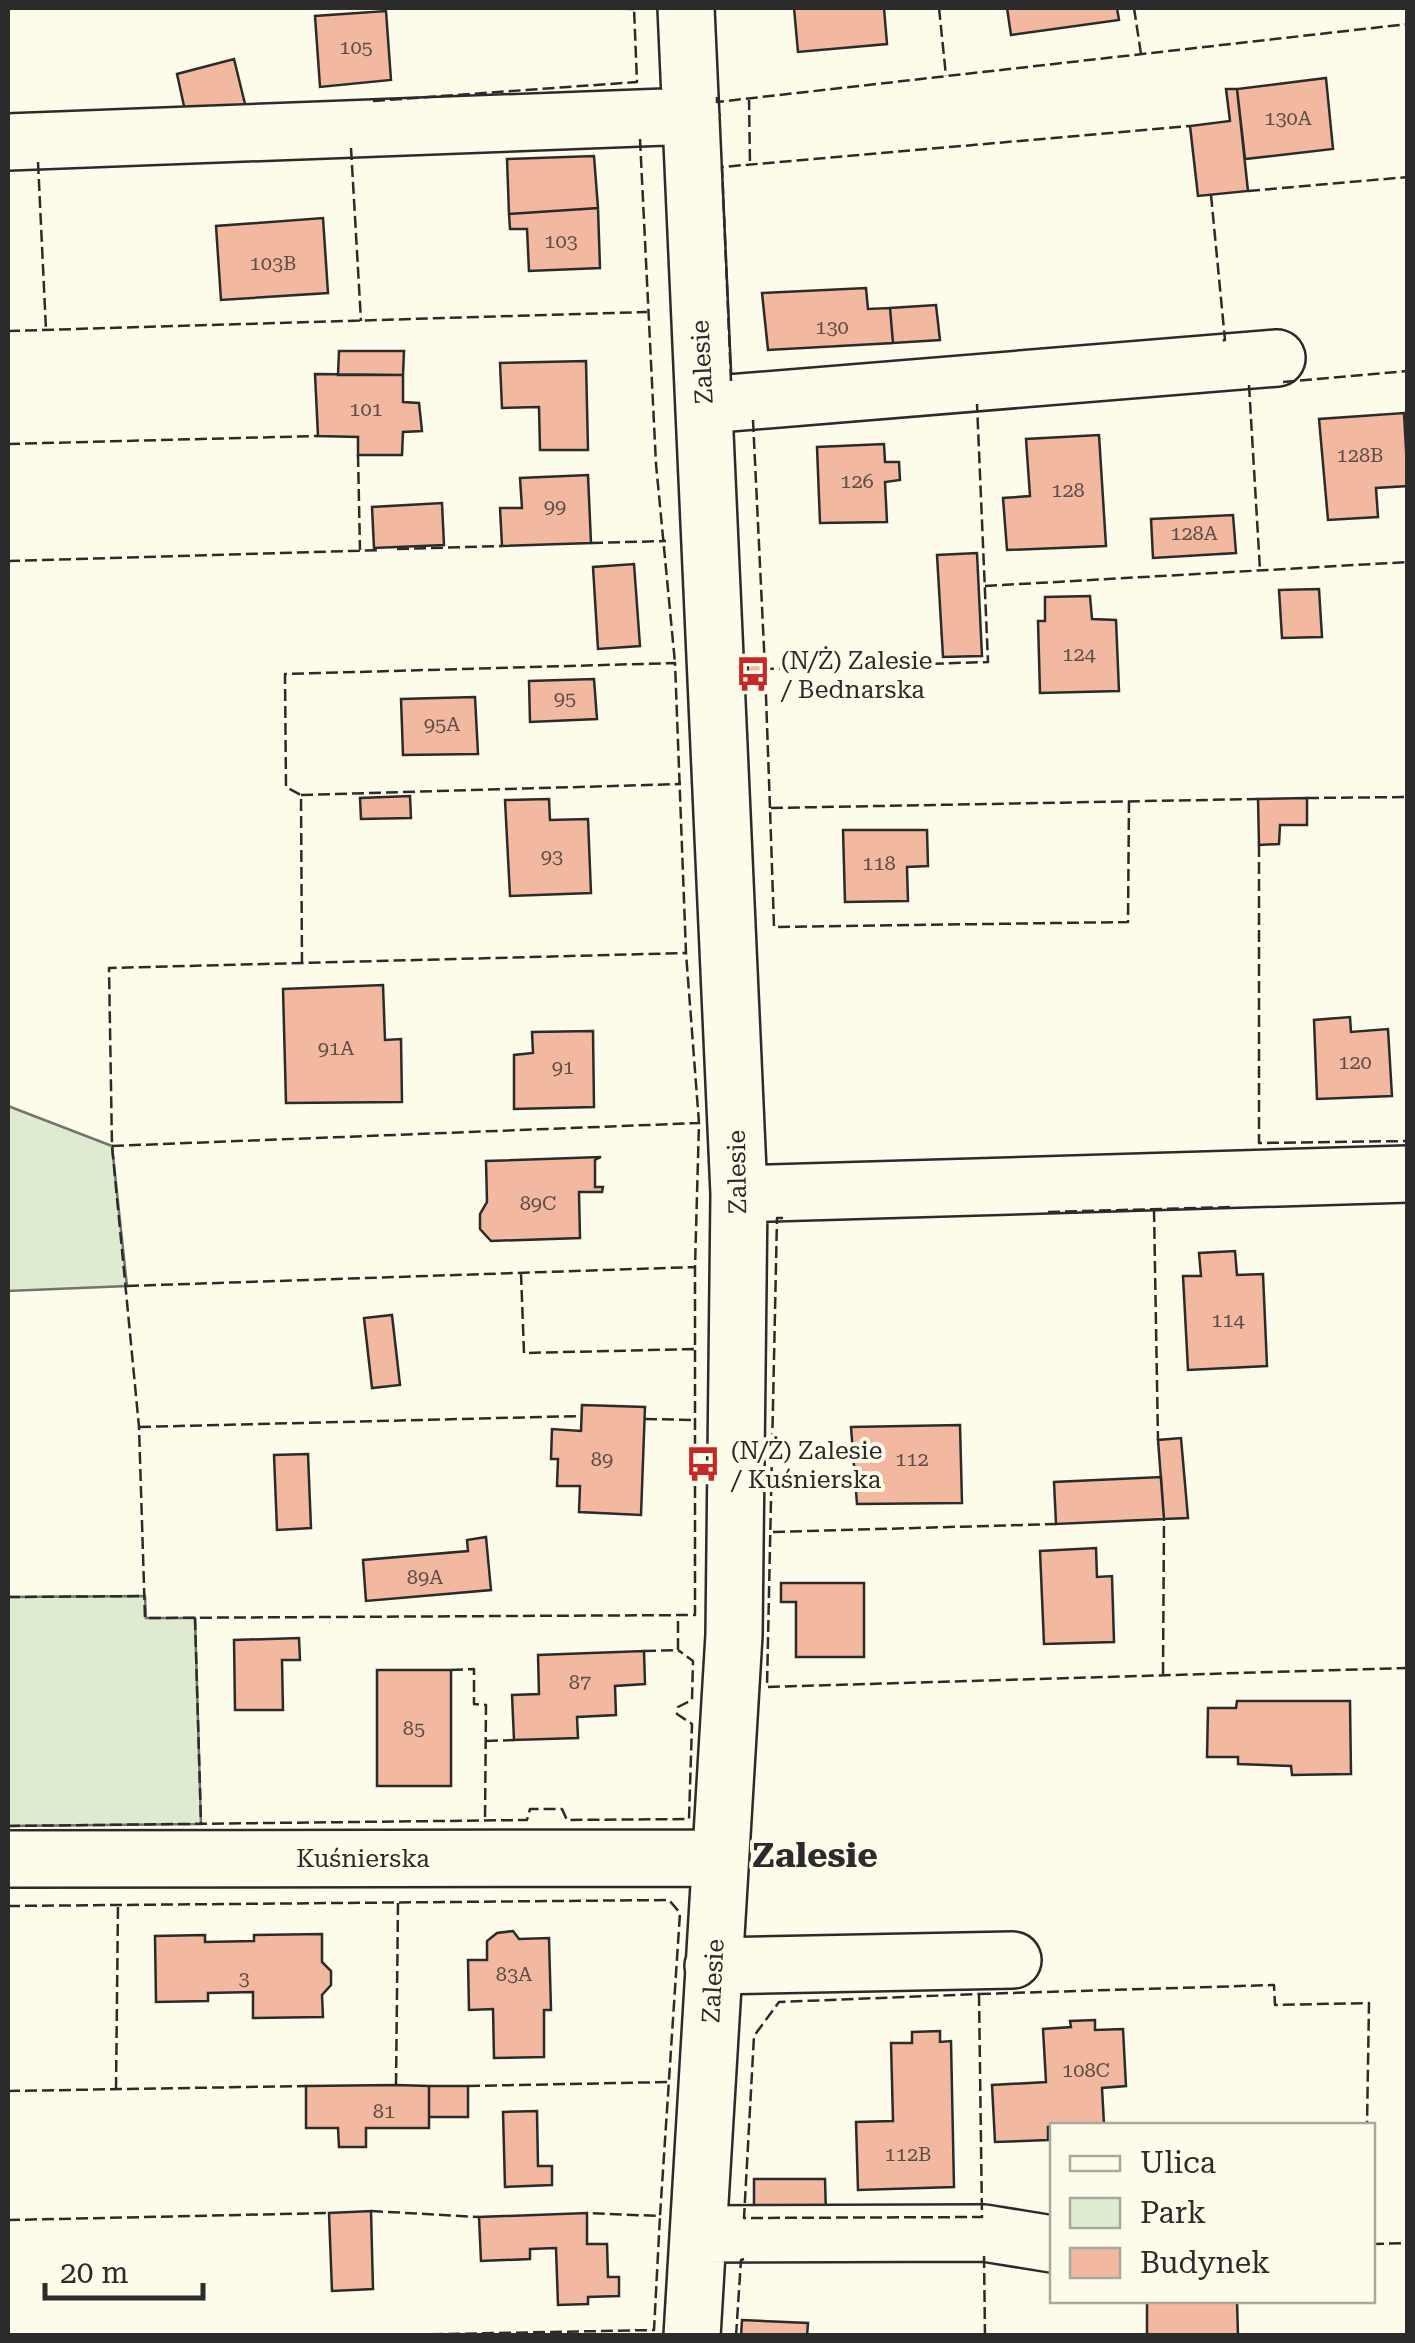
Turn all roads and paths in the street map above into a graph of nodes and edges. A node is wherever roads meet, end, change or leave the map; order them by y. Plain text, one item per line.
1 (686, 8) edge
2 (691, 116) junction
3 (8, 142) edge
4 (1277, 358) dead end
5 (705, 405) junction
6 (1408, 1174) edge
7 (738, 1194) junction
8 (8, 1858) edge
9 (718, 1858) junction
10 (1014, 1960) dead end
11 (713, 1966) junction
12 (698, 2234) junction
13 (1050, 2244) edge
14 (692, 2336) edge

1 - 2 street, Zalesie
2 - 3 street
2 - 5 street, Zalesie
4 - 5 street
5 - 7 street, Zalesie
6 - 7 street
7 - 9 street, Zalesie
8 - 9 street, Kuśnierska
9 - 11 street, Zalesie
10 - 11 street
11 - 12 street, Zalesie
12 - 13 street
12 - 14 street, Zalesie

